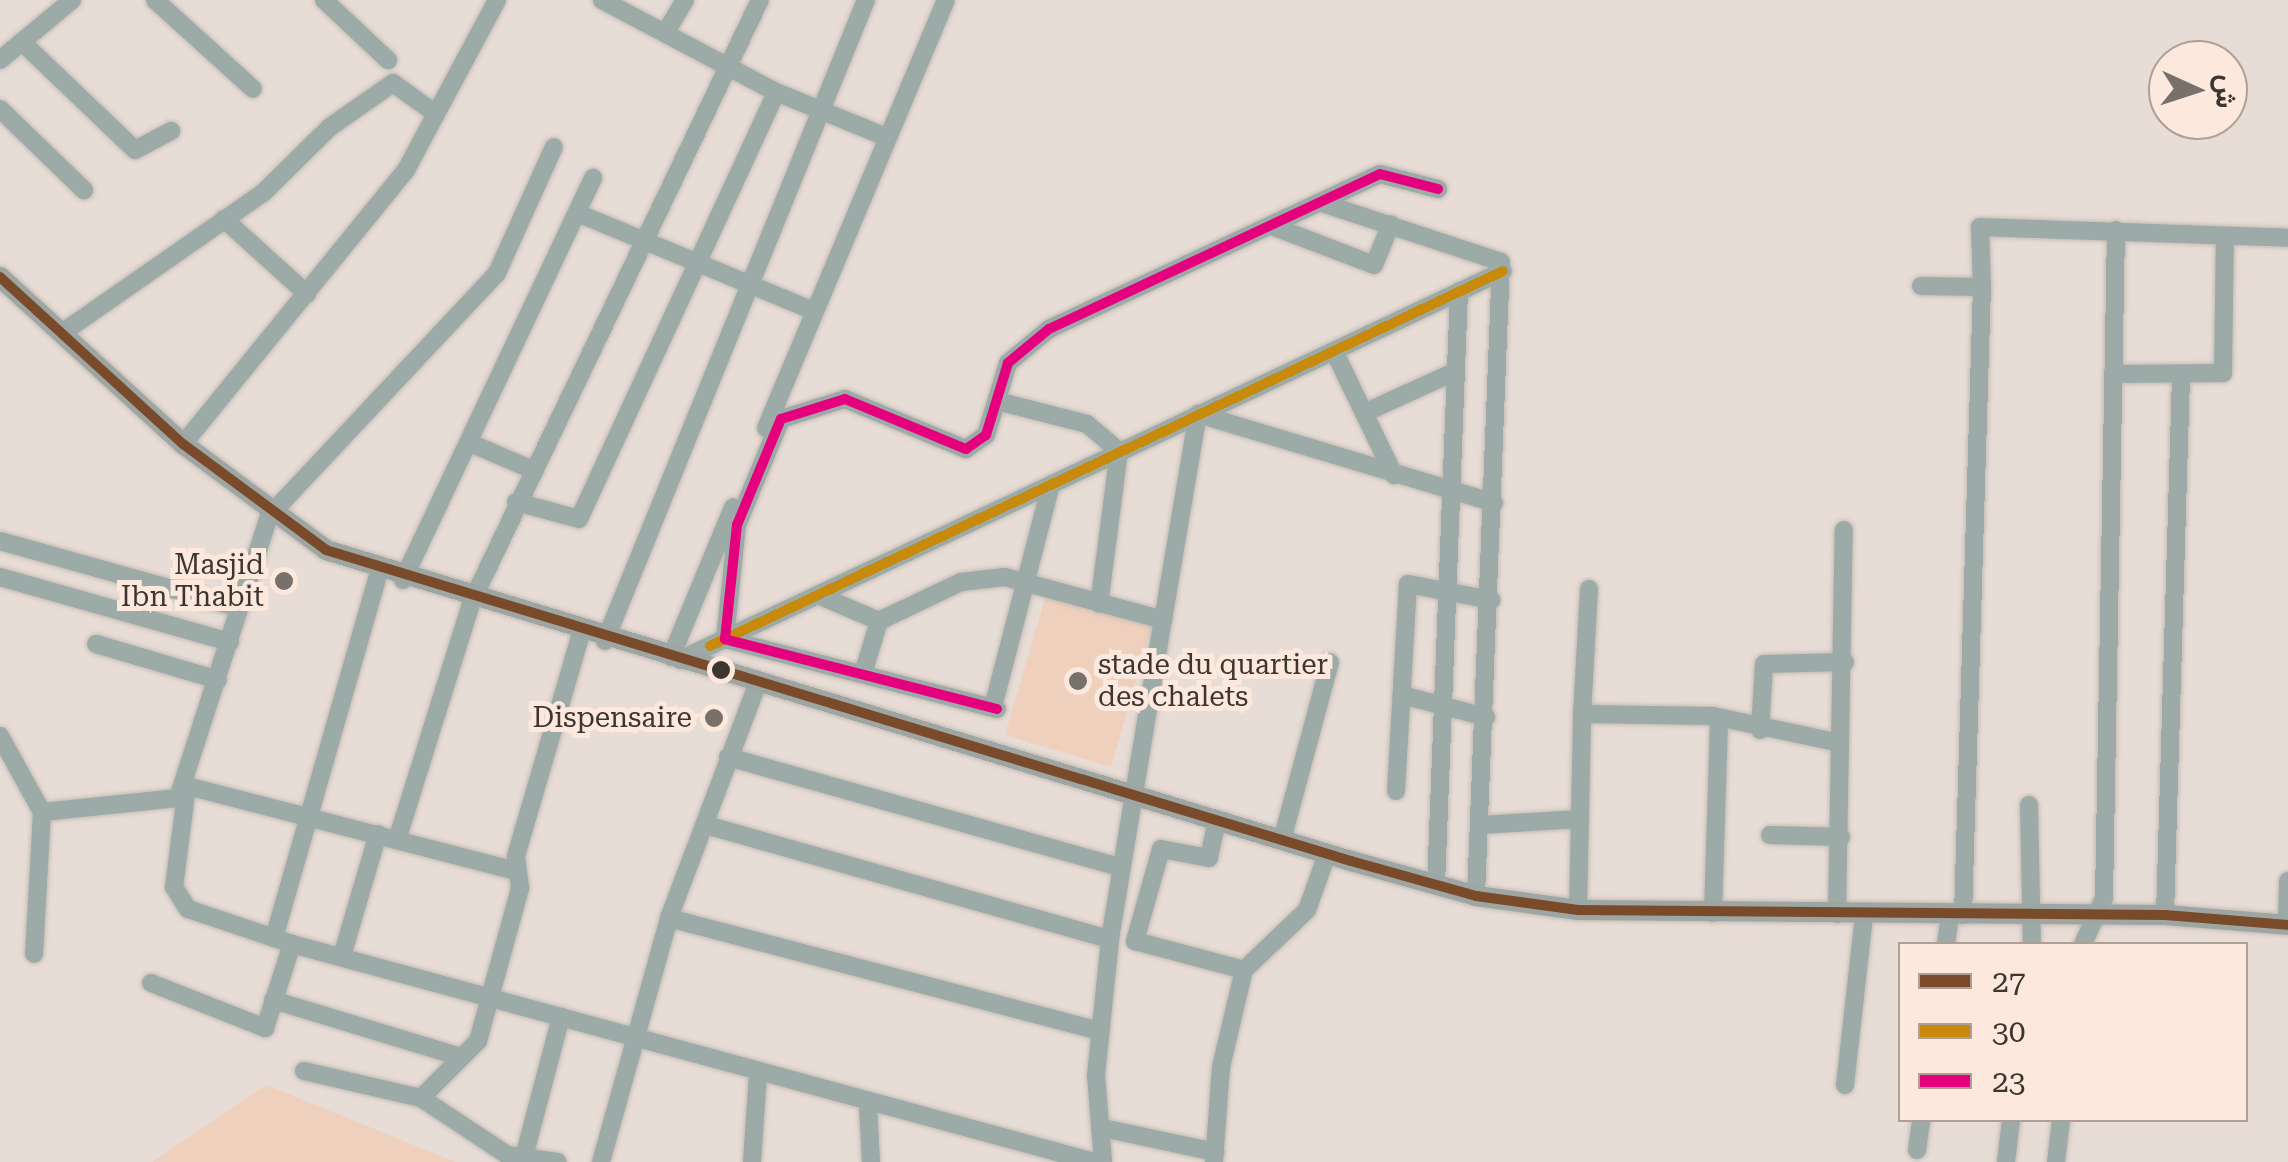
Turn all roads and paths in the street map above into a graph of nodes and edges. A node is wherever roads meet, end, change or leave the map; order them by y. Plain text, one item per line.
1 (72, 0) edge
2 (155, 0) edge
3 (324, 0) edge
4 (497, 0) edge
5 (603, 0) edge
6 (685, 0) edge
7 (760, 0) edge
8 (866, 0) edge
9 (946, 0) edge
10 (667, 30) junction
11 (22, 42) junction
12 (0, 60) edge
13 (388, 60) dead end
14 (724, 67) junction
15 (253, 89) dead end
16 (776, 92) junction
17 (0, 109) edge
18 (822, 112) junction
19 (436, 114) junction
20 (171, 131) dead end
21 (886, 137) junction
22 (554, 147) dead end
23 (592, 178) dead end
24 (1438, 189) dead end
25 (84, 190) dead end
26 (1322, 203) junction
27 (582, 215) junction
28 (224, 219) junction
29 (1391, 224) junction
30 (1272, 226) junction
31 (2116, 230) junction
32 (2225, 236) junction
33 (2288, 238) edge
34 (637, 244) junction
35 (697, 264) junction
36 (1503, 271) junction
37 (0, 277) edge
38 (752, 284) junction
39 (1921, 286) dead end
40 (1982, 286) junction
41 (1459, 291) junction
42 (306, 294) junction
43 (814, 311) junction
44 (62, 333) junction
45 (1334, 350) junction
46 (1456, 371) junction
47 (2114, 374) junction
48 (2181, 375) junction
49 (997, 401) junction
50 (1364, 413) junction
51 (1198, 414) junction
52 (470, 443) junction
53 (182, 444) junction
54 (1119, 451) junction
55 (533, 470) junction
56 (1394, 475) junction
57 (1050, 484) junction
58 (1452, 493) junction
59 (516, 502) junction
60 (1494, 503) junction
61 (269, 516) junction
62 (1844, 530) dead end
63 (0, 541) edge
64 (379, 572) junction
65 (0, 578) edge
66 (403, 580) junction
67 (1030, 587) junction
68 (1589, 589) dead end
69 (1447, 590) junction
70 (818, 595) junction
71 (1490, 600) junction
72 (472, 601) junction
73 (1099, 604) junction
74 (236, 607) junction
75 (1164, 620) junction
76 (879, 621) junction
77 (581, 634) junction
78 (725, 639) junction
79 (605, 640) junction
80 (230, 642) junction
81 (96, 644) dead end
82 (675, 658) junction
83 (1330, 662) dead end
84 (1846, 662) junction
85 (862, 674) junction
86 (218, 680) junction
87 (757, 685) junction
88 (1402, 695) junction
89 (1442, 707) junction
90 (1582, 714) junction
91 (1486, 717) junction
92 (1719, 722) junction
93 (1760, 730) junction
94 (0, 736) edge
95 (1840, 743) junction
96 (728, 756) junction
97 (187, 786) junction
98 (1130, 789) junction
99 (1396, 792) dead end
100 (2028, 804) dead end
101 (42, 812) junction
102 (306, 812) junction
103 (1580, 819) junction
104 (1218, 820) junction
105 (706, 825) junction
106 (1482, 826) junction
107 (378, 834) junction
108 (1770, 835) dead end
109 (1841, 837) junction
110 (397, 840) junction
111 (1282, 840) junction
112 (1326, 854) junction
113 (1118, 867) junction
114 (516, 871) junction
115 (2288, 881) edge
116 (1436, 884) junction
117 (1476, 896) junction
118 (1115, 903) junction
119 (1144, 910) junction
120 (1578, 910) junction
121 (1712, 913) junction
122 (1837, 914) junction
123 (1864, 914) junction
124 (2094, 914) junction
125 (1956, 915) junction
126 (2036, 915) junction
127 (2165, 915) junction
128 (2288, 915) edge
129 (670, 918) junction
130 (2265, 919) junction
131 (2288, 925) edge
132 (1110, 939) junction
133 (283, 941) junction
134 (1947, 942) edge
135 (2032, 942) edge
136 (2084, 942) edge
137 (34, 954) dead end
138 (342, 956) junction
139 (1244, 970) junction
140 (151, 983) dead end
141 (495, 997) junction
142 (273, 1000) junction
143 (561, 1017) junction
144 (1100, 1031) junction
145 (634, 1036) junction
146 (461, 1057) junction
147 (304, 1071) dead end
148 (758, 1075) junction
149 (1845, 1084) dead end
150 (420, 1098) junction
151 (868, 1104) junction
152 (1921, 1122) edge
153 (2011, 1122) edge
154 (2062, 1122) edge
155 (1102, 1128) junction
156 (1917, 1150) dead end
157 (524, 1153) junction
158 (1215, 1157) edge
159 (558, 1162) edge
160 (601, 1162) edge
161 (752, 1162) edge
162 (871, 1162) edge
163 (1094, 1162) edge
164 (1103, 1162) edge
165 (2006, 1162) edge
166 (2056, 1162) edge

1 - 11 street
2 - 15 street
3 - 13 street
4 - 19 street
5 - 10 street
6 - 10 street
7 - 14 street
8 - 18 street
9 - 21 street
10 - 14 street
11 - 12 street
11 - 20 street
14 - 16 street
14 - 34 street
16 - 18 street
16 - 35 street
17 - 25 street
18 - 21 street
18 - 38 street
19 - 28 street
19 - 42 street
21 - 43 street
22 - 61 street
23 - 27 street
24 - 26 street
26 - 29 street
26 - 30 street
27 - 34 street
27 - 52 street
28 - 42 street
28 - 44 street
29 - 30 street
29 - 36 street
30 - 49 street
31 - 32 street
31 - 40 street
31 - 47 street
32 - 33 street
32 - 48 street
34 - 35 street
34 - 55 street
35 - 38 street
35 - 59 street
36 - 41 street
36 - 60 street
37 - 44 main road
38 - 43 street
38 - 79 street
39 - 40 street
40 - 125 street
41 - 45 street
41 - 46 street
42 - 53 street
43 - 82 street
44 - 53 main road
45 - 50 street
45 - 51 street
46 - 50 street
46 - 58 street
47 - 48 street
47 - 124 street
48 - 127 street
49 - 54 street
49 - 78 street
50 - 56 street
51 - 54 street
51 - 56 street
51 - 75 street
52 - 55 street
52 - 66 street
53 - 61 main road
54 - 57 street
54 - 73 street
55 - 59 street
56 - 58 street
57 - 67 street
57 - 70 street
58 - 60 street
58 - 69 street
59 - 72 street
60 - 71 street
61 - 64 main road
61 - 74 street
62 - 84 street
63 - 74 street
64 - 66 main road
64 - 102 street
65 - 80 street
66 - 72 main road
67 - 73 street
67 - 76 street
67 - 85 street
68 - 90 street
69 - 71 street
69 - 88 street
69 - 89 street
70 - 76 street
70 - 78 street
71 - 91 street
72 - 77 main road
72 - 110 street
73 - 75 street
74 - 80 street
75 - 98 street
76 - 85 street
77 - 79 main road
77 - 114 street
78 - 82 street
78 - 85 street
79 - 82 main road
80 - 86 street
81 - 86 street
82 - 87 main road
83 - 111 street
84 - 93 street
84 - 95 street
86 - 97 street
87 - 96 street
87 - 98 main road
88 - 89 street
88 - 99 street
89 - 91 street
89 - 116 street
90 - 92 street
90 - 103 street
91 - 106 street
92 - 93 street
92 - 121 street
93 - 95 street
94 - 101 street
95 - 109 street
96 - 105 street
96 - 113 street
97 - 101 street
97 - 102 street
97 - 133 street
98 - 104 main road
98 - 113 street
100 - 126 street
101 - 137 street
102 - 107 street
102 - 133 street
103 - 106 street
103 - 120 street
104 - 111 main road
104 - 119 street
105 - 129 street
105 - 132 street
106 - 117 street
107 - 110 street
107 - 138 street
108 - 109 street
109 - 122 street
110 - 114 street
111 - 112 main road
112 - 116 main road
112 - 139 street
113 - 118 street
114 - 141 street
115 - 128 street
116 - 117 main road
117 - 120 main road
118 - 119 street
118 - 132 street
119 - 139 street
120 - 121 main road
121 - 122 main road
122 - 123 main road
123 - 125 main road
123 - 149 street
124 - 126 main road
124 - 127 main road
124 - 136 street
125 - 126 main road
125 - 134 street
126 - 135 street
127 - 130 main road
128 - 130 main road
129 - 144 street
129 - 145 street
130 - 131 main road
132 - 144 street
133 - 138 street
133 - 142 street
138 - 141 street
139 - 158 street
140 - 142 street
141 - 143 street
141 - 146 street
142 - 146 street
143 - 145 street
143 - 157 street
144 - 155 street
145 - 148 street
145 - 160 street
146 - 150 street
147 - 150 street
148 - 151 street
148 - 161 street
150 - 157 street
151 - 162 street
151 - 163 street
152 - 156 street
153 - 165 street
154 - 166 street
155 - 158 street
155 - 164 street
157 - 159 street

